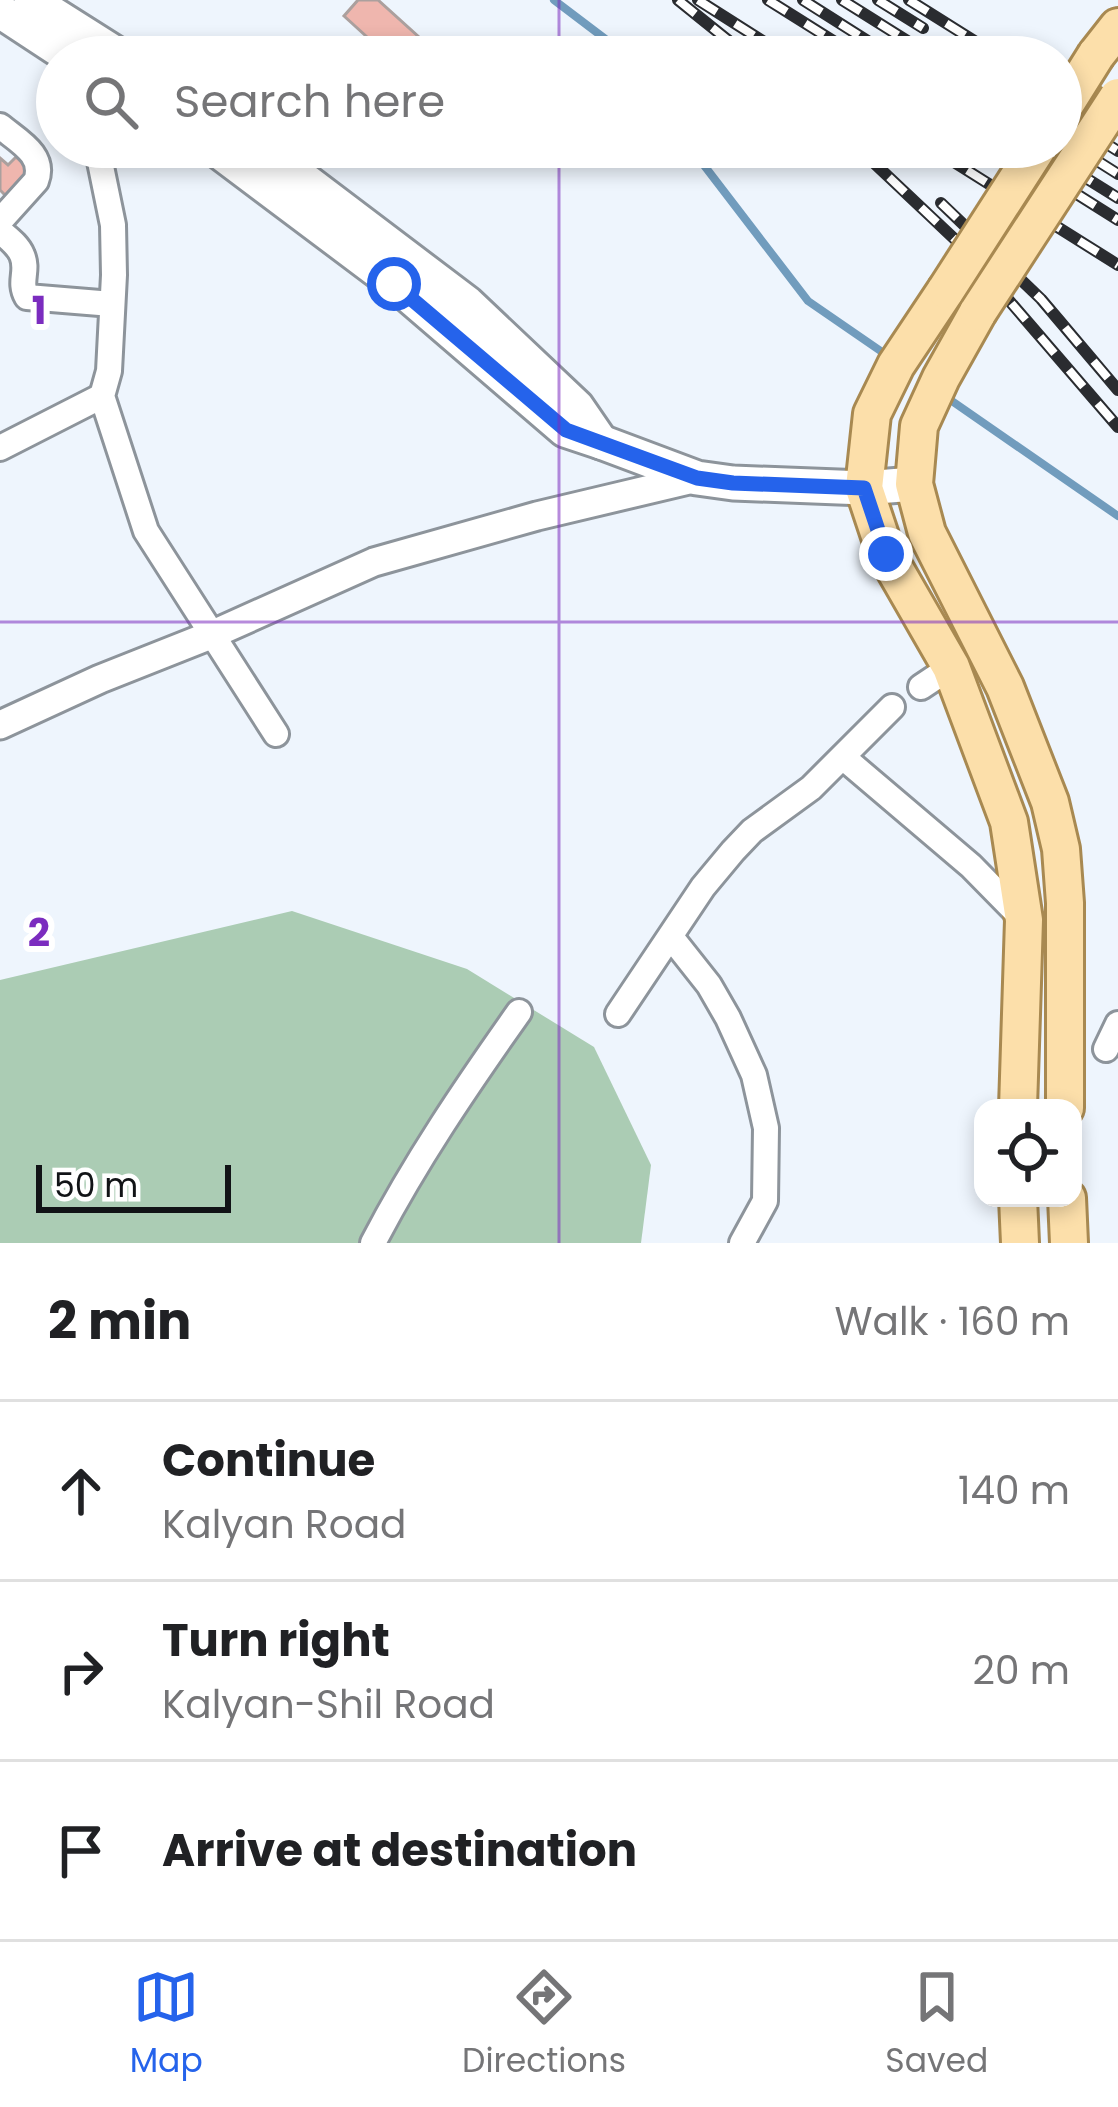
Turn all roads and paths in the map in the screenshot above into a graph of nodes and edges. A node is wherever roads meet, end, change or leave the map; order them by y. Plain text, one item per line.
1 (31, 0) edge
2 (0, 11) edge
3 (57, 36) edge
4 (74, 36) edge
5 (1107, 41) edge
6 (1082, 79) edge
7 (1118, 98) edge
8 (0, 125) edge
9 (1082, 153) edge
10 (36, 158) edge
11 (40, 168) edge
12 (101, 168) edge
13 (241, 168) edge
14 (289, 168) edge
15 (1024, 168) edge
16 (1072, 168) edge
17 (0, 221) edge
18 (0, 231) edge
19 (112, 304) junction
20 (102, 396) junction
21 (601, 442) junction
22 (0, 448) edge
23 (697, 478) junction
24 (914, 484) junction
25 (864, 488) junction
26 (211, 634) junction
27 (892, 707) dead end
28 (0, 725) edge
29 (276, 734) dead end
30 (844, 758) junction
31 (1024, 920) junction
32 (671, 937) junction
33 (519, 1012) dead end
34 (618, 1014) dead end
35 (1118, 1024) edge
36 (1106, 1049) dead end
37 (1018, 1099) edge
38 (1065, 1099) edge
39 (1018, 1207) edge
40 (1067, 1207) edge
41 (373, 1243) edge
42 (742, 1243) edge
43 (1020, 1243) edge
44 (1069, 1243) edge

1 - 4 main road
2 - 3 main road
5 - 6 main road, bridge
7 - 9 main road, bridge
8 - 10 street
11 - 17 street
12 - 19 street
13 - 21 main road
14 - 21 main road
15 - 25 main road, bridge
16 - 24 main road, bridge
18 - 19 street
19 - 20 street
20 - 22 street
20 - 26 street
21 - 23 main road
23 - 25 main road
23 - 26 street
24 - 25 main road
24 - 38 main road
25 - 31 main road
26 - 28 street
26 - 29 street
27 - 30 street
30 - 31 street
30 - 32 street
31 - 37 main road
32 - 34 street
32 - 42 street
33 - 41 street
35 - 36 street
39 - 43 main road
40 - 44 main road

